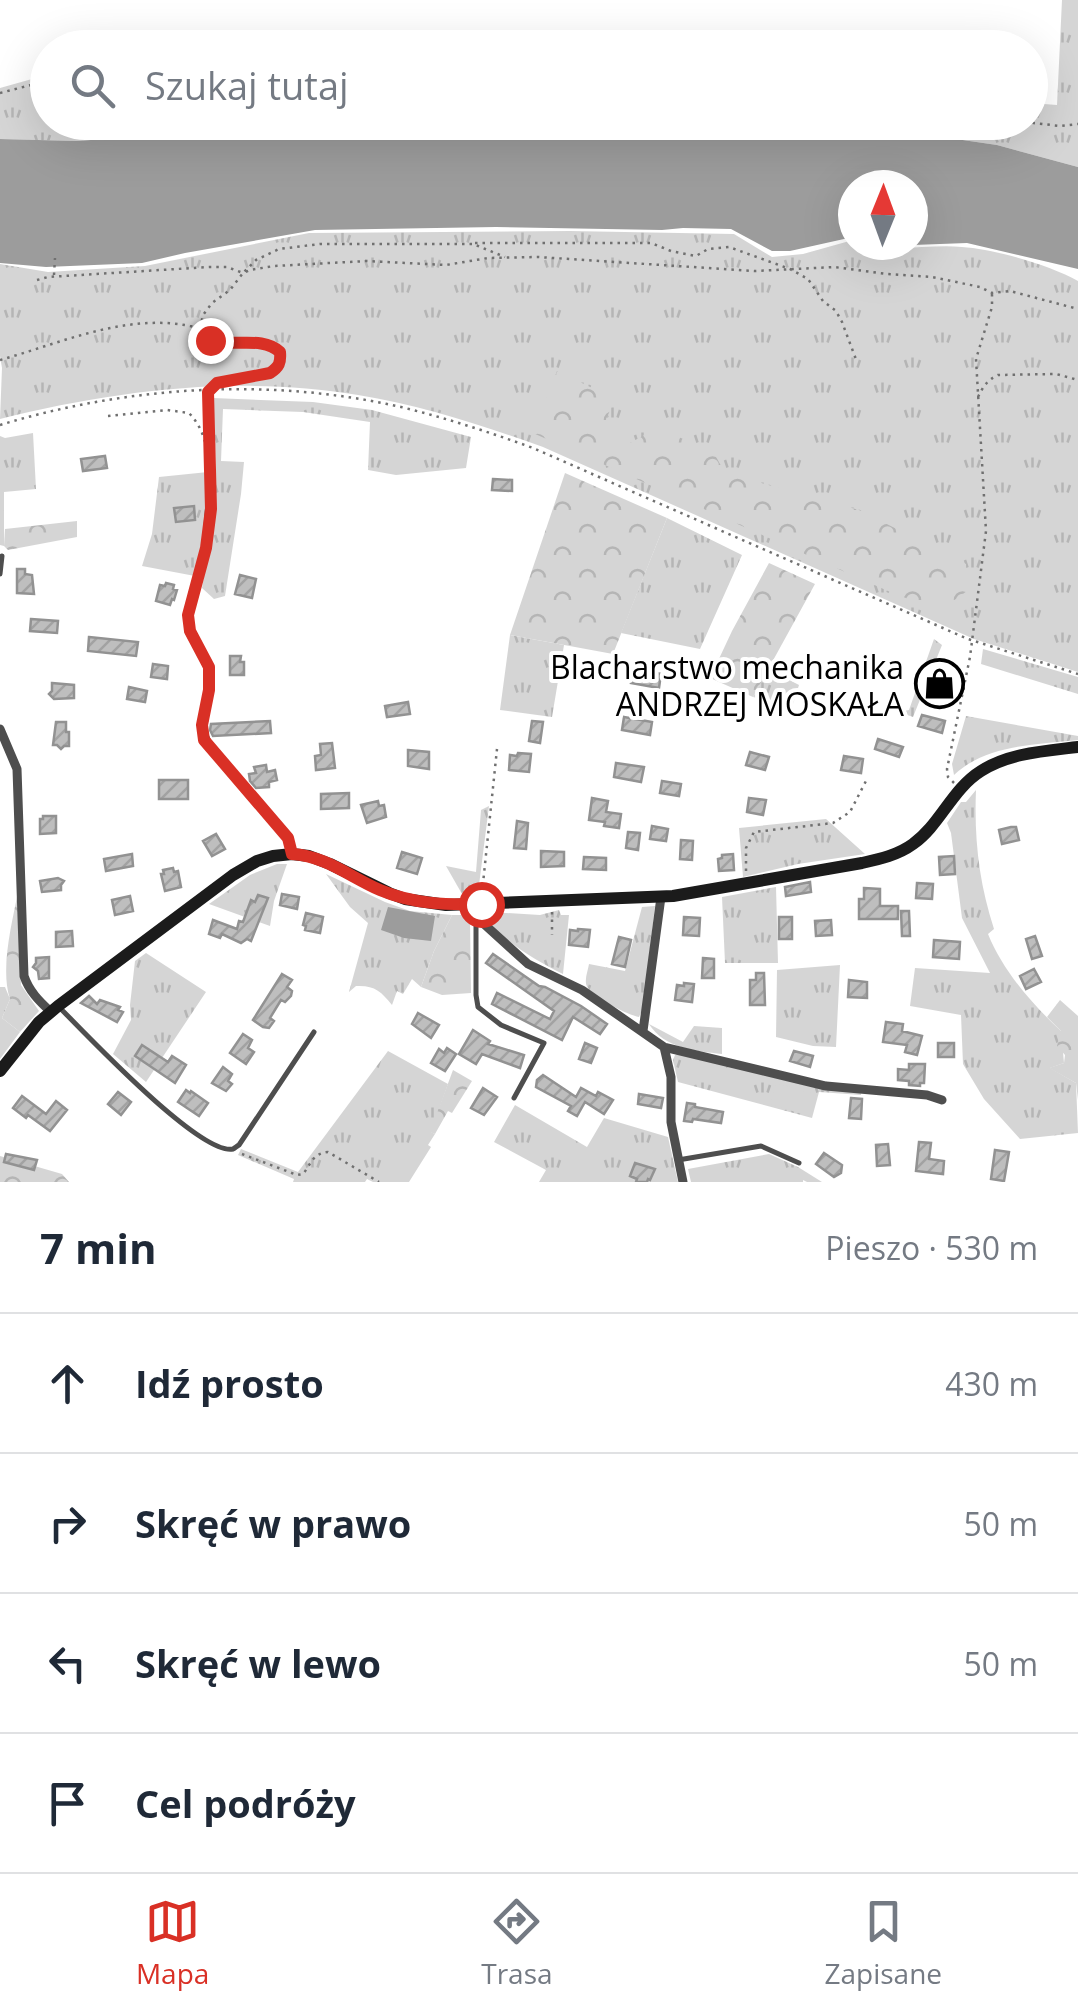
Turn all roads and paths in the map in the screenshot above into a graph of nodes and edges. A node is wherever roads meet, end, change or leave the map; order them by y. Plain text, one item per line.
1 (30, 84) edge
2 (0, 93) edge
3 (1078, 124) edge
4 (1048, 125) edge
5 (473, 244) junction
6 (55, 258) dead end
7 (507, 258) junction
8 (790, 270) junction
9 (243, 273) junction
10 (54, 277) junction
11 (36, 280) dead end
12 (992, 293) junction
13 (1078, 310) edge
14 (200, 328) junction
15 (0, 360) edge
16 (857, 362) dead end
17 (1078, 380) edge
18 (209, 390) junction
19 (978, 399) junction
20 (108, 416) dead end
21 (0, 425) edge
22 (208, 452) junction
23 (211, 491) joint
24 (2, 556) edge
25 (0, 574) edge
26 (972, 640) junction
27 (1078, 674) edge
28 (0, 730) edge
29 (1078, 748) edge
30 (497, 749) dead end
31 (868, 778) dead end
32 (960, 789) junction
33 (292, 854) junction
34 (746, 882) junction
35 (661, 897) junction
36 (478, 910) junction
37 (552, 910) dead end
38 (552, 935) dead end
39 (54, 1009) junction
40 (643, 1031) junction
41 (314, 1032) dead end
42 (664, 1047) junction
43 (0, 1071) edge
44 (514, 1098) dead end
45 (942, 1100) dead end
46 (232, 1149) junction
47 (678, 1160) junction
48 (798, 1163) dead end
49 (379, 1182) edge
50 (683, 1182) edge

1 - 2 path
3 - 4 path
5 - 7 path
5 - 8 path
5 - 9 path
6 - 10 path
7 - 8 path
7 - 9 path
8 - 12 path
8 - 16 path
9 - 10 path
9 - 14 path
10 - 11 path
12 - 13 path
12 - 19 path
14 - 15 path
14 - 18 path
17 - 19 path
18 - 21 path
18 - 22 path
18 - 26 path
19 - 26 path
20 - 22 path
22 - 23 path
23 - 33 street
24 - 25 lane
26 - 27 path
26 - 32 path
28 - 39 street
29 - 32 street
30 - 36 path
31 - 34 path
32 - 34 street
33 - 36 street
33 - 39 street
34 - 35 street
35 - 36 street
35 - 40 street
36 - 40 street
36 - 44 lane
37 - 38 path
39 - 43 street
39 - 46 lane
40 - 42 street
41 - 46 lane
42 - 45 street
42 - 47 street
46 - 49 path
47 - 48 lane
47 - 50 street

